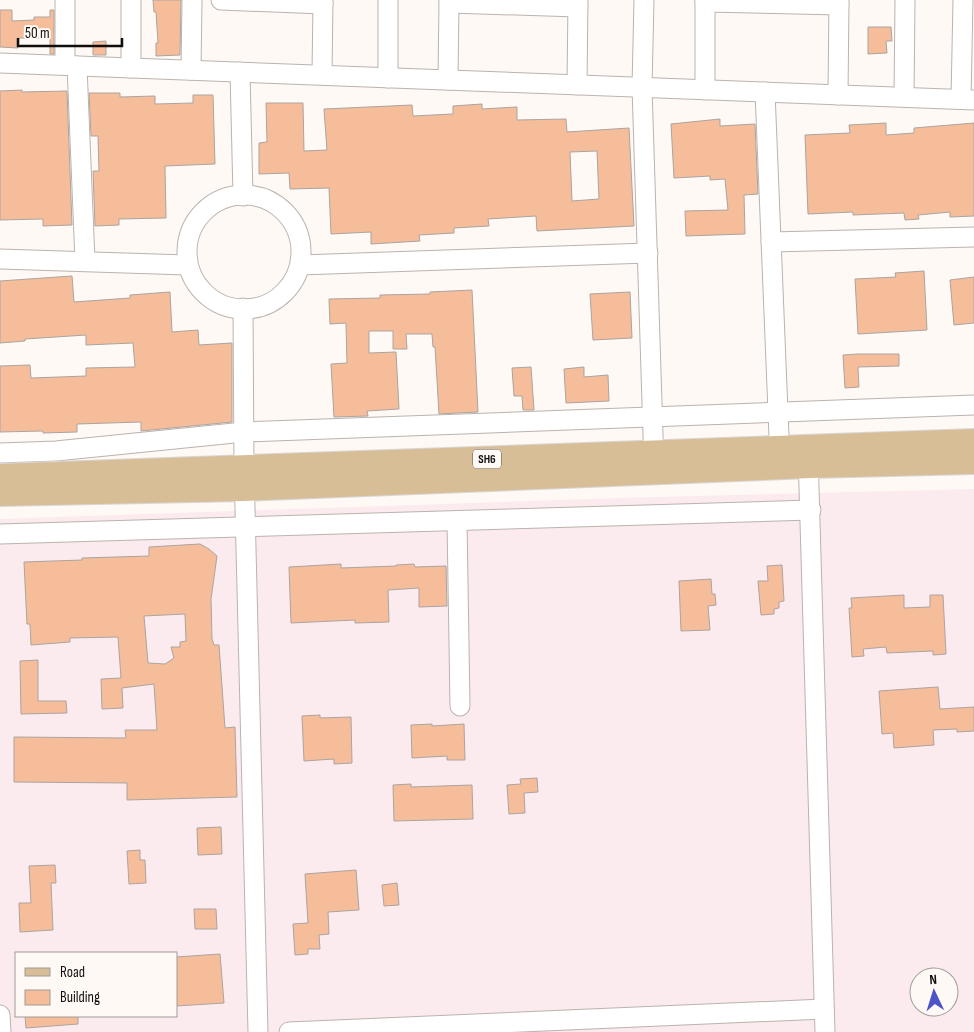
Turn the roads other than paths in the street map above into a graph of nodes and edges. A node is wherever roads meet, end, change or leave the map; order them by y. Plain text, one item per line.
1 (65, 0) edge
2 (131, 0) edge
3 (192, 0) edge
4 (221, 0) edge
5 (388, 0) edge
6 (644, 0) edge
7 (906, 0) edge
8 (255, 1) edge
9 (449, 1) edge
10 (705, 1) edge
11 (323, 2) edge
12 (515, 2) edge
13 (775, 2) edge
14 (967, 2) edge
15 (578, 3) edge
16 (839, 3) edge
17 (0, 63) edge
18 (71, 66) junction
19 (131, 68) junction
20 (191, 70) junction
21 (240, 72) junction
22 (322, 75) junction
23 (388, 78) junction
24 (448, 80) junction
25 (577, 85) junction
26 (642, 87) junction
27 (705, 90) junction
28 (765, 92) junction
29 (838, 95) junction
30 (904, 97) junction
31 (968, 100) edge
32 (242, 196) junction
33 (974, 237) edge
34 (771, 242) junction
35 (648, 253) junction
36 (0, 259) edge
37 (85, 262) junction
38 (187, 264) junction
39 (300, 265) junction
40 (243, 308) junction
41 (974, 405) edge
42 (778, 412) junction
43 (653, 417) junction
44 (244, 432) junction
45 (974, 441) edge
46 (0, 452) edge
47 (809, 457) junction
48 (780, 458) junction
49 (654, 462) junction
50 (974, 462) edge
51 (0, 476) edge
52 (244, 478) junction
53 (0, 494) edge
54 (811, 510) junction
55 (457, 521) junction
56 (245, 527) junction
57 (0, 534) edge
58 (460, 706) dead end
59 (824, 1009) junction
60 (0, 1015) edge
61 (1, 1032) edge
62 (258, 1032) edge
63 (288, 1032) edge
64 (825, 1032) edge

1 - 18 street
2 - 19 street
3 - 20 street
4 - 8 street
5 - 23 street
6 - 26 street
7 - 30 street
8 - 11 street
9 - 12 street
9 - 24 street
10 - 13 street
10 - 27 street
11 - 22 street
12 - 15 street
13 - 16 street
14 - 31 street
15 - 25 street
16 - 29 street
17 - 18 street
18 - 19 street
18 - 37 street
19 - 20 street
20 - 21 street
21 - 22 street
21 - 32 street
22 - 23 street
23 - 24 street
24 - 25 street
25 - 26 street
26 - 27 street
26 - 35 street
27 - 28 street
28 - 29 street
28 - 34 street
29 - 30 street
30 - 31 street
32 - 38 street
32 - 39 street
33 - 34 street
34 - 42 street
35 - 39 street
35 - 43 street
36 - 37 street
37 - 38 street
38 - 40 street
39 - 40 street
40 - 44 street
41 - 42 street
42 - 43 street
42 - 48 street
43 - 44 street
43 - 49 street
44 - 46 street
44 - 52 street
45 - 47 main road, SH6
47 - 48 main road, SH6
47 - 50 main road, SH6
47 - 54 street
48 - 49 main road, SH6
49 - 52 main road, SH6
51 - 52 main road, SH6
52 - 53 main road, SH6
52 - 56 street
54 - 55 street
54 - 59 street
55 - 56 street
55 - 58 street
56 - 57 street
56 - 62 street
59 - 63 street
59 - 64 street
60 - 61 street

